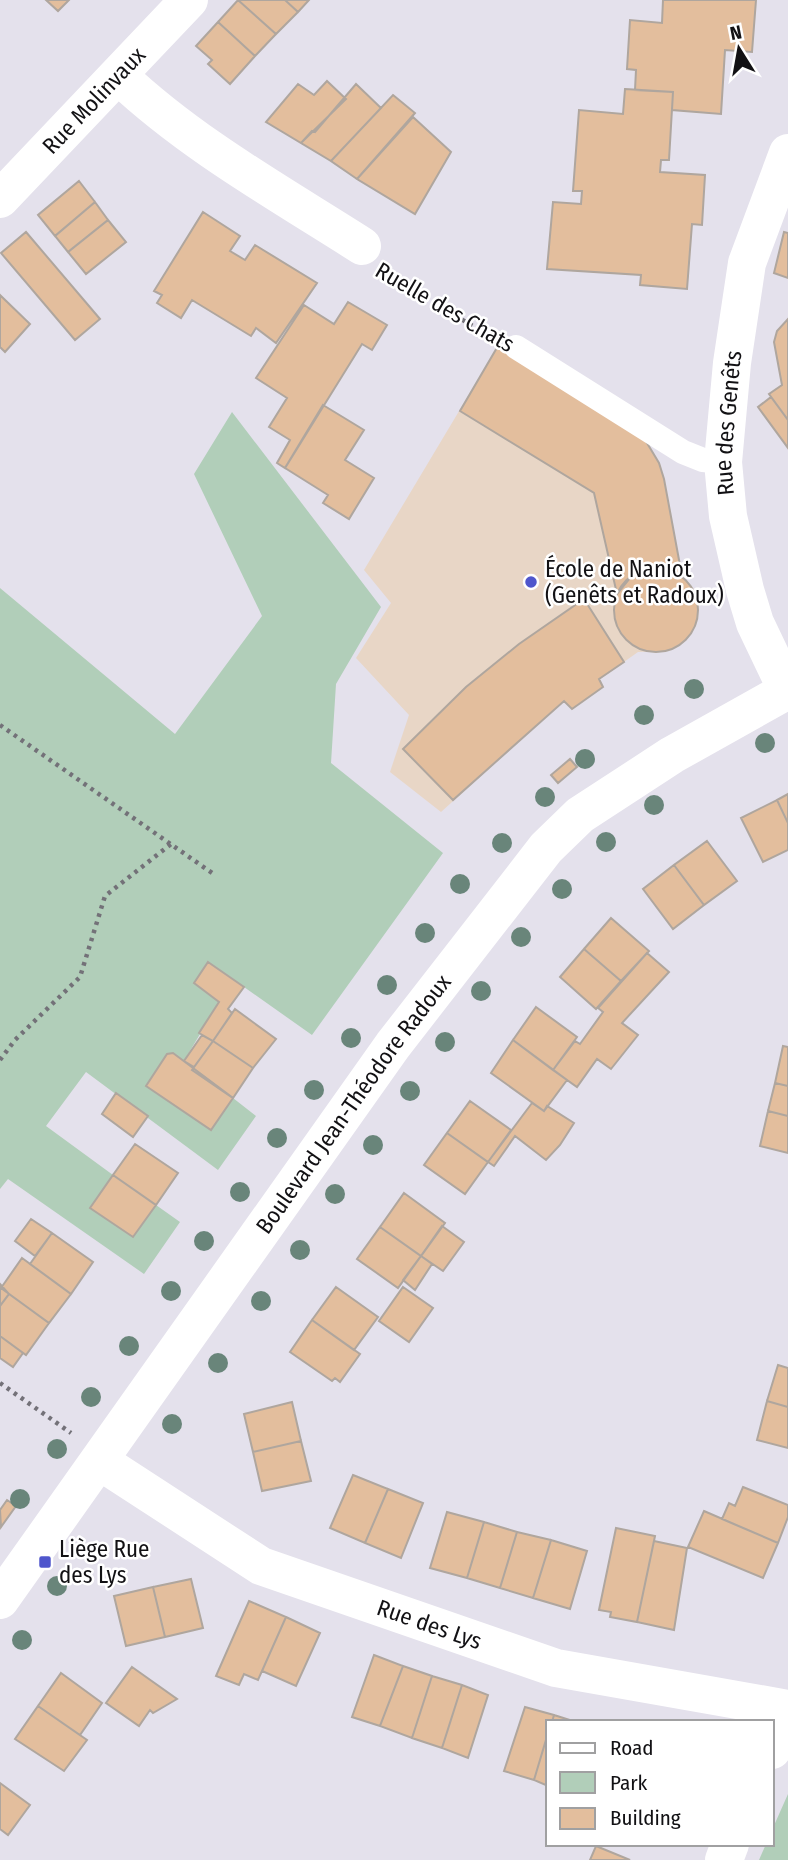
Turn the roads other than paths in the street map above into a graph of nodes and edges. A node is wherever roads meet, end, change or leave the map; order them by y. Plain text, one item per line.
1 (189, 0) edge
2 (119, 76) junction
3 (788, 153) edge
4 (0, 200) edge
5 (362, 246) road end
6 (516, 347) road end
7 (723, 461) junction
8 (788, 690) edge
9 (103, 1459) junction
10 (0, 1600) edge
11 (788, 1709) edge
12 (788, 1714) edge
13 (774, 1746) edge

1 - 2 street, Rue Molinvaux
2 - 4 street, Rue Molinvaux
2 - 5 street, Ruelle des Chats
3 - 7 street, Rue des Genêts
6 - 7 lane, Ruelle des Chats
7 - 8 street, Rue des Genêts
8 - 9 street, Boulevard Jean-Théodore Radoux
9 - 10 street, Boulevard Jean-Théodore Radoux
9 - 11 street, Rue des Lys
12 - 13 street

